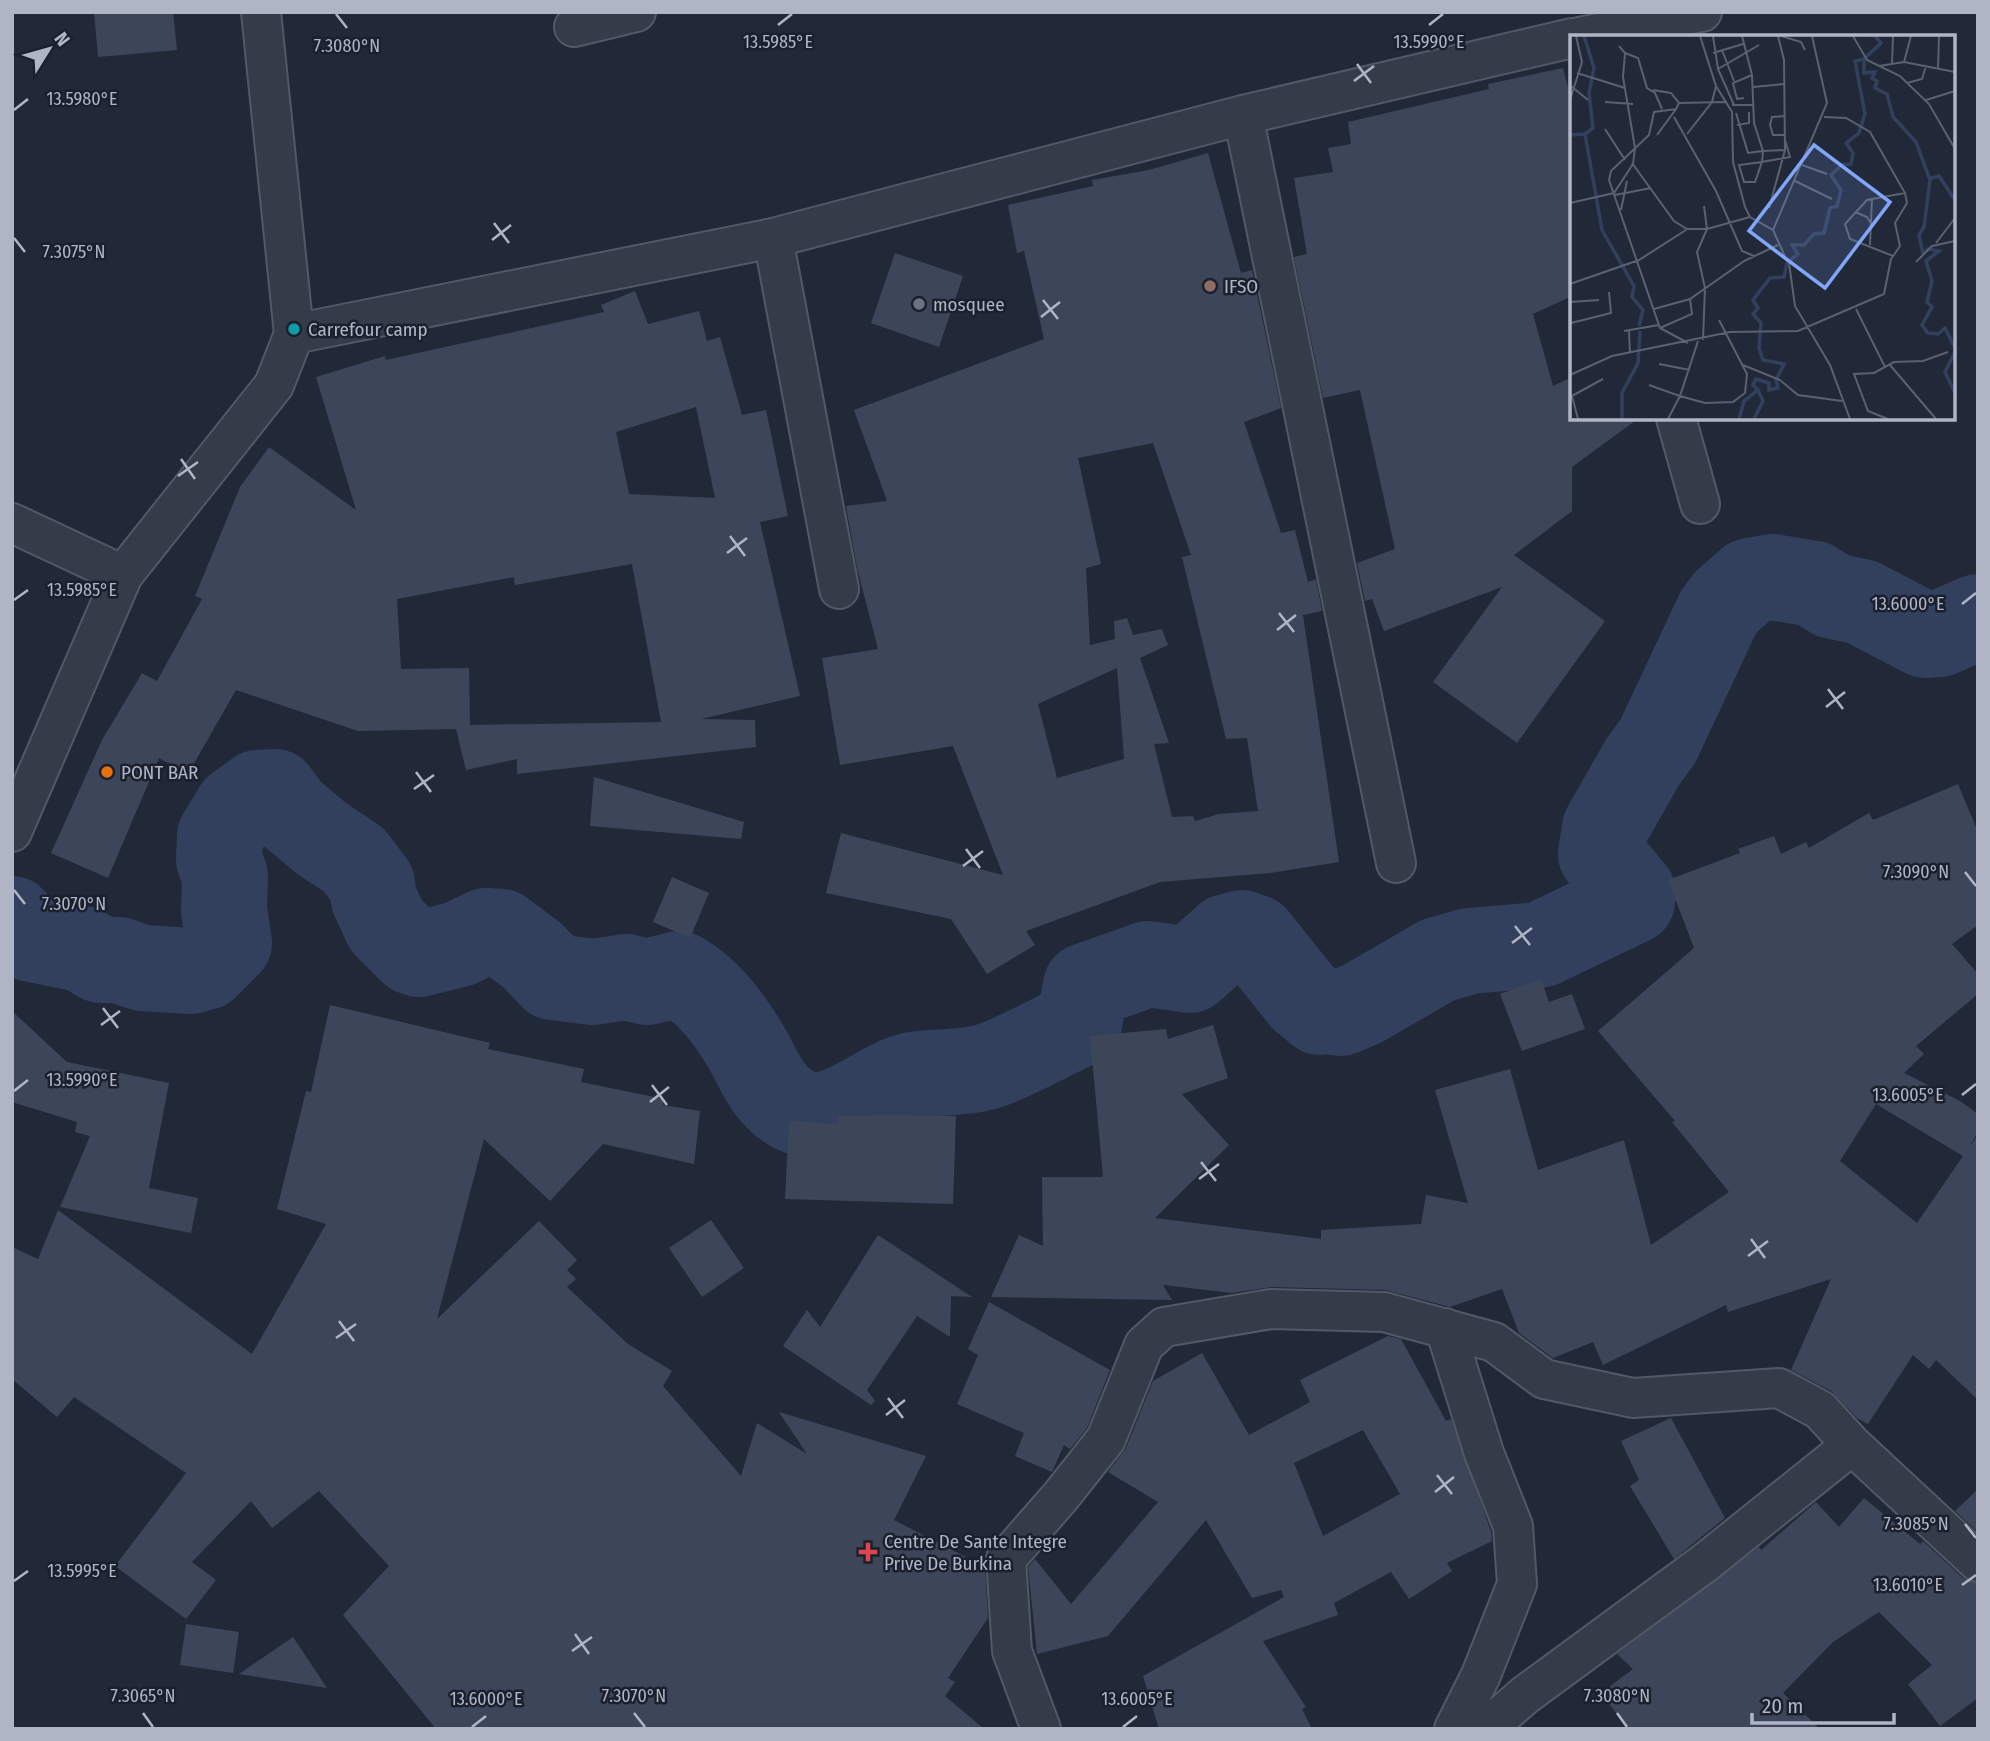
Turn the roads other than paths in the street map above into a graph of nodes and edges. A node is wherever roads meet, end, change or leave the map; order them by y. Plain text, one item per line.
1 (261, 12) edge
2 (636, 12) edge
3 (1702, 12) edge
4 (573, 27) dead end
5 (1600, 35) edge
6 (1570, 42) edge
7 (1243, 115) junction
8 (773, 238) junction
9 (295, 334) junction
10 (1677, 420) edge
11 (1700, 504) dead end
12 (12, 523) edge
13 (122, 575) junction
14 (839, 589) dead end
15 (12, 832) edge
16 (1396, 863) dead end
17 (1446, 1328) junction
18 (1852, 1444) junction
19 (1978, 1562) edge
20 (1041, 1729) edge
21 (1454, 1729) edge
22 (1486, 1729) edge

1 - 9 street
2 - 4 street
3 - 5 street
6 - 7 street
7 - 8 street
7 - 16 street
8 - 9 street
8 - 14 street
9 - 13 street
10 - 11 street
12 - 13 street
13 - 15 street
17 - 18 street
17 - 20 street
17 - 21 street
18 - 19 street
18 - 22 street

